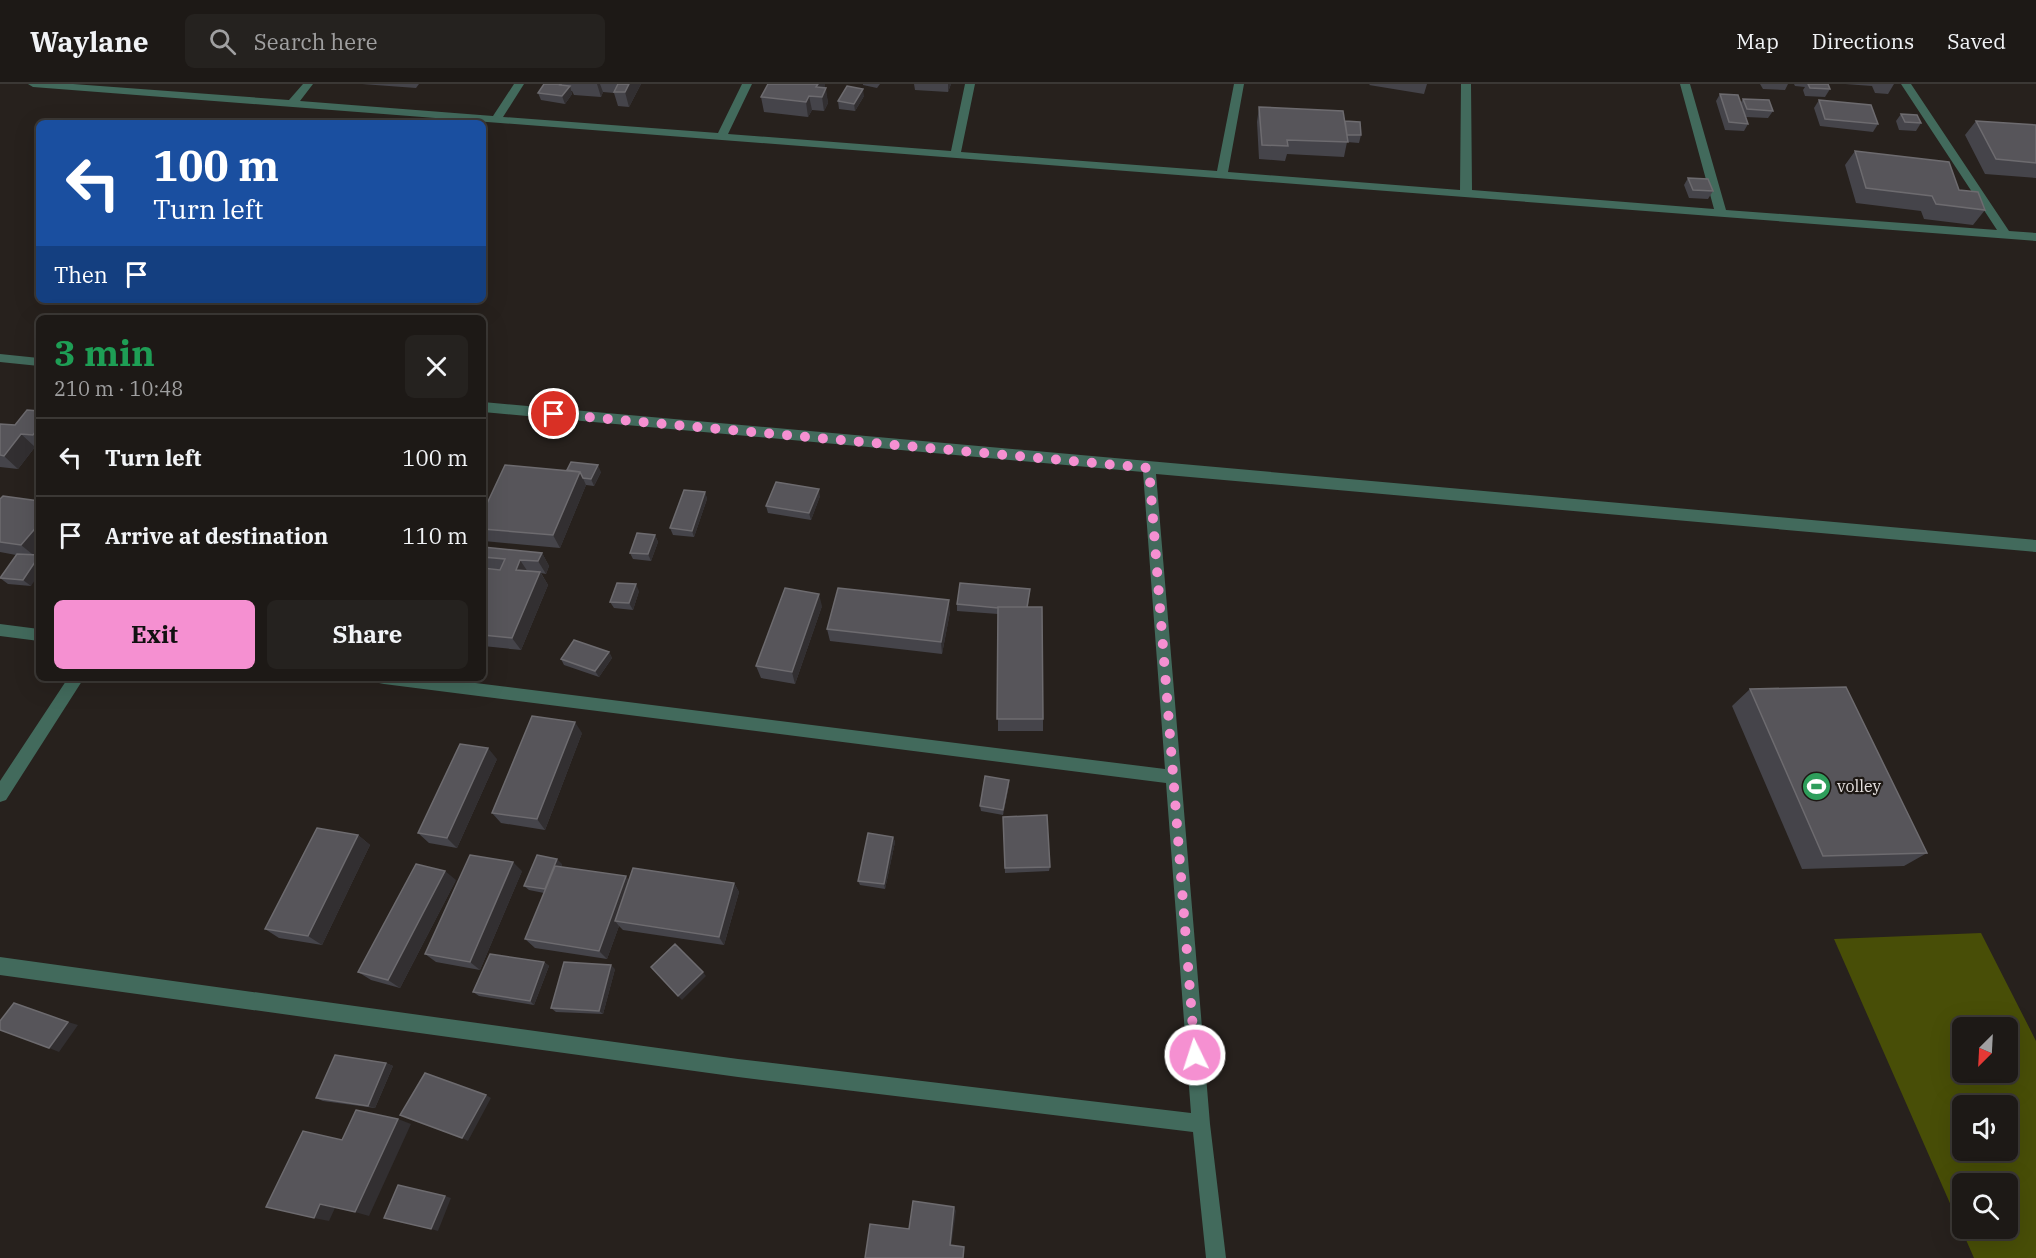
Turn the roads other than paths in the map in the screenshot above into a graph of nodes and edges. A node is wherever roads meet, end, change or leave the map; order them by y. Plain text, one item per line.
1 (33, 84) edge
2 (308, 84) edge
3 (519, 84) edge
4 (747, 84) edge
5 (970, 84) edge
6 (1239, 84) edge
7 (1466, 84) edge
8 (1685, 84) edge
9 (1906, 84) edge
10 (292, 104) junction
11 (496, 120) junction
12 (721, 137) junction
13 (955, 155) junction
14 (1222, 176) junction
15 (1466, 195) junction
16 (1721, 213) junction
17 (2006, 235) junction
18 (2036, 237) edge
19 (0, 358) edge
20 (36, 362) edge
21 (486, 407) edge
22 (1149, 468) junction
23 (2036, 546) edge
24 (0, 630) edge
25 (36, 635) edge
26 (74, 681) edge
27 (408, 681) edge
28 (1173, 777) junction
29 (0, 795) edge
30 (0, 966) edge
31 (1201, 1125) junction
32 (1216, 1258) edge

1 - 10 street
2 - 10 street
3 - 11 street
4 - 12 street
5 - 13 street
6 - 14 street
7 - 15 street
8 - 16 street
9 - 17 street
10 - 11 street
11 - 12 street
12 - 13 street
13 - 14 street
14 - 15 street
15 - 16 street
16 - 17 street
17 - 18 street
19 - 20 street
21 - 22 street
22 - 23 street
22 - 28 street
24 - 25 street
26 - 29 street
27 - 28 street
28 - 31 street
30 - 31 street
31 - 32 street

